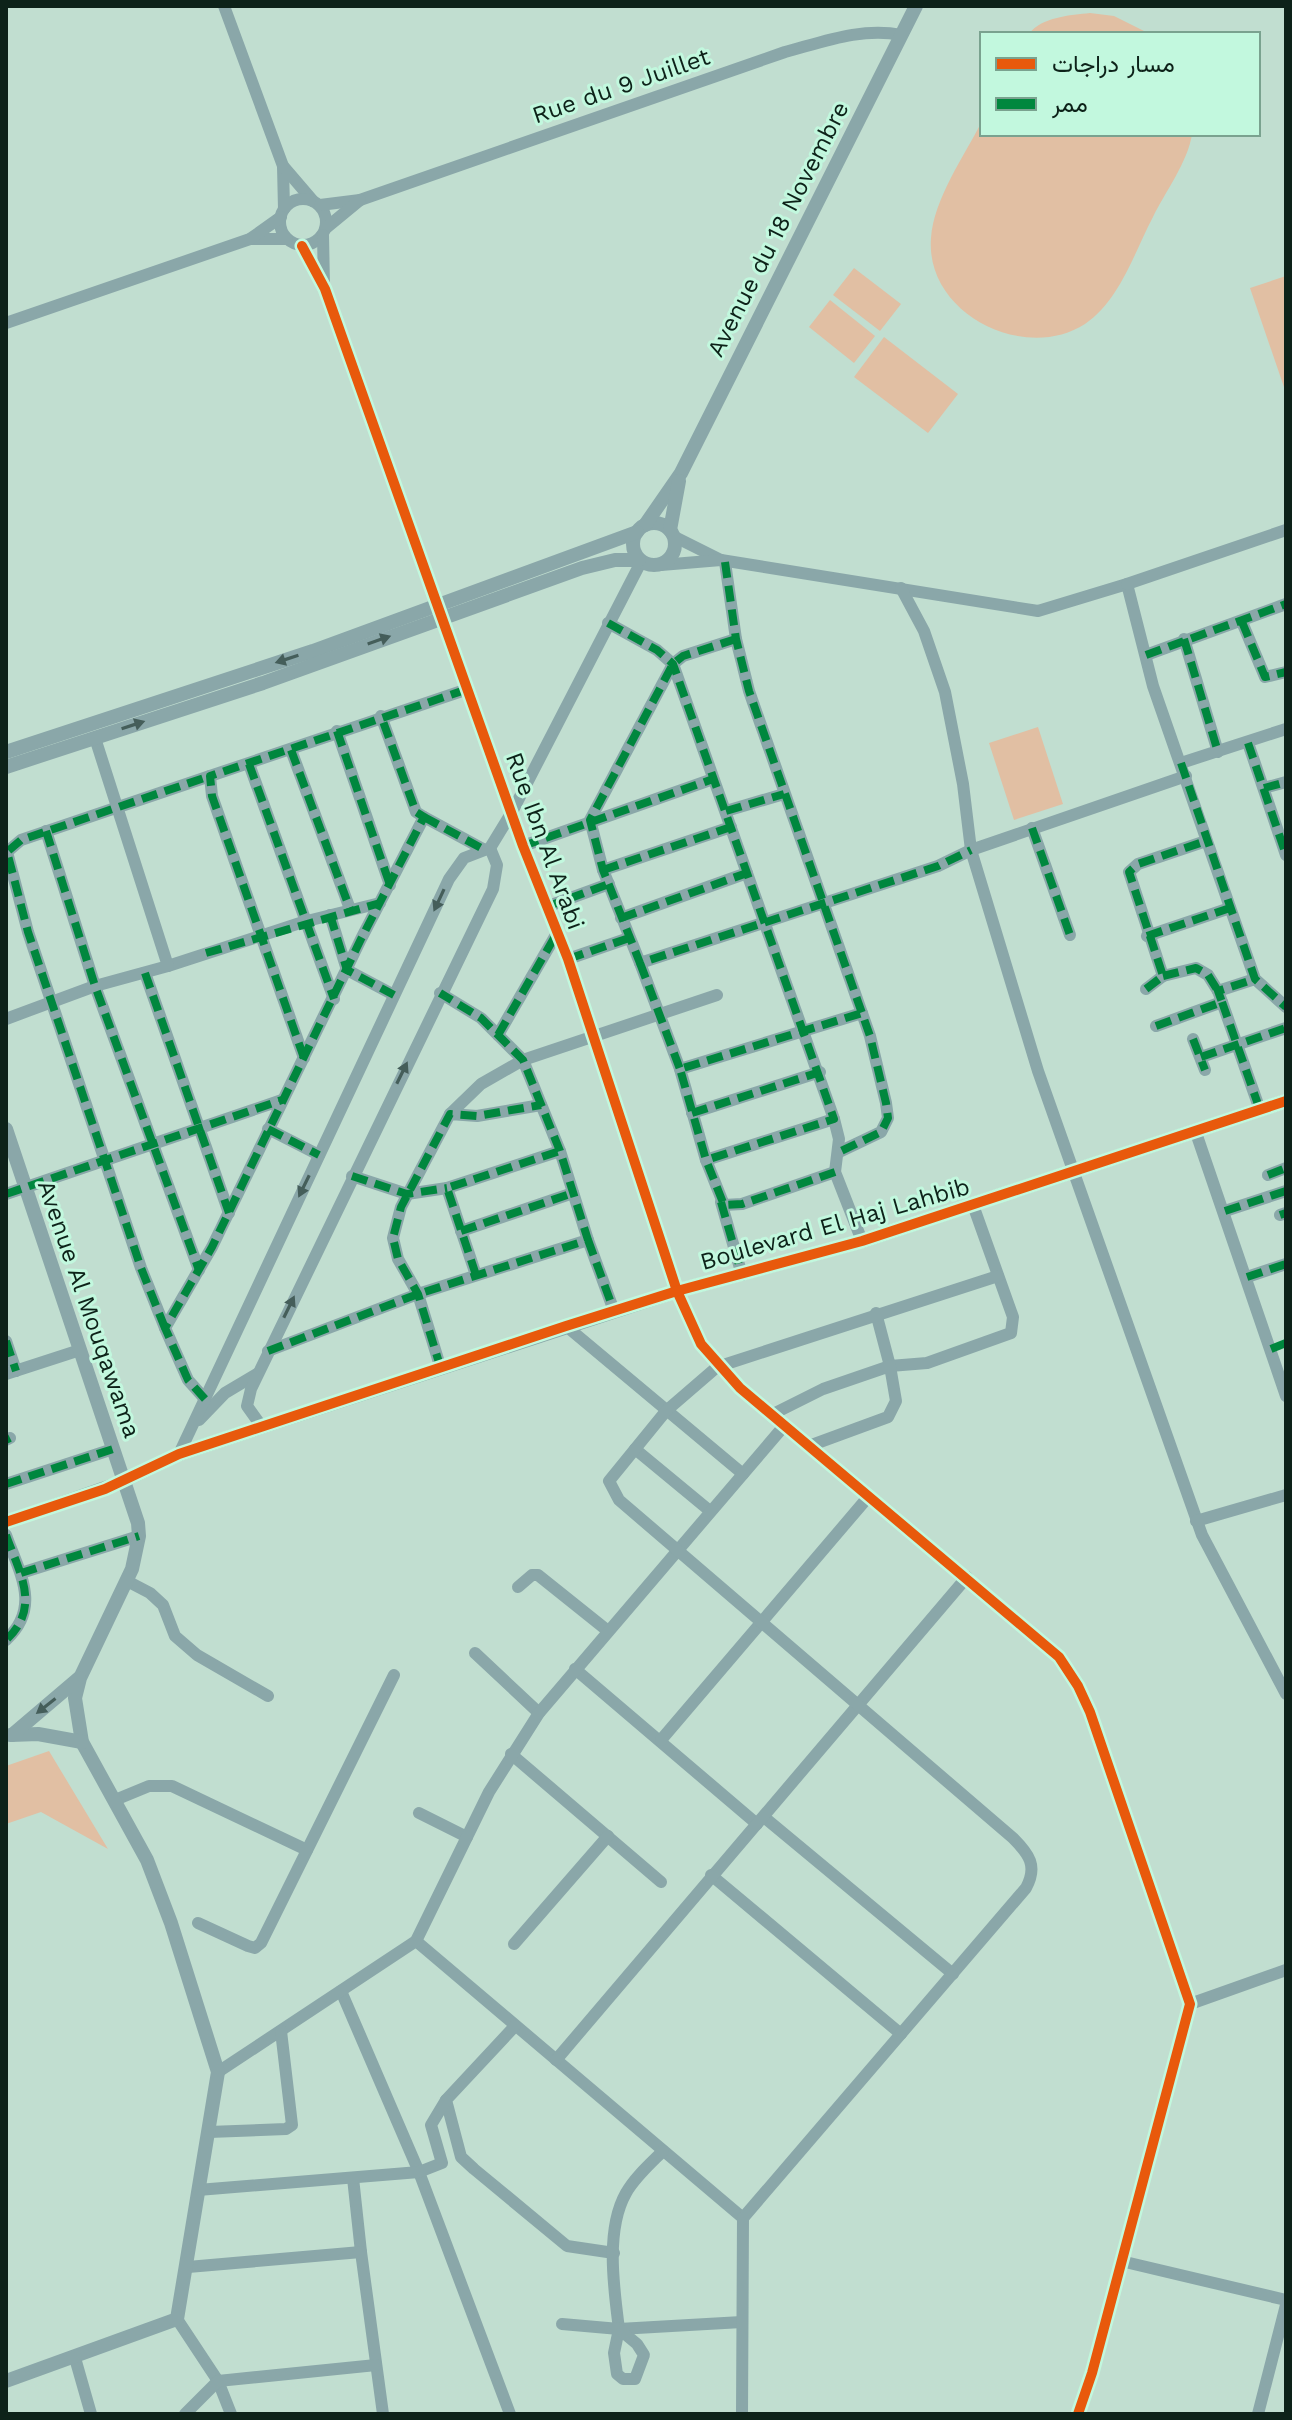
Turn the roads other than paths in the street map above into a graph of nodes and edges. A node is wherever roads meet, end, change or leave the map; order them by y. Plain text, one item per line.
1 (224, 6) edge
2 (916, 6) edge
3 (901, 35) junction
4 (283, 166) junction
5 (360, 200) junction
6 (316, 203) junction
7 (282, 213) junction
8 (324, 231) junction
9 (250, 239) junction
10 (287, 239) junction
11 (302, 246) junction
12 (325, 289) junction
13 (6, 323) edge
14 (681, 473) junction
15 (641, 528) junction
16 (1286, 530) edge
17 (671, 533) junction
18 (640, 561) junction
19 (723, 561) junction
20 (661, 565) junction
21 (1127, 584) junction
22 (901, 588) junction
23 (1285, 609) edge
24 (442, 612) junction
25 (1242, 622) junction
26 (608, 623) junction
27 (736, 639) junction
28 (1184, 639) junction
29 (1146, 655) junction
30 (673, 664) junction
31 (1286, 672) edge
32 (468, 689) junction
33 (381, 716) junction
34 (1286, 729) edge
35 (337, 731) junction
36 (95, 738) junction
37 (1248, 743) junction
38 (291, 750) junction
39 (6, 752) edge
40 (1218, 752) junction
41 (1181, 763) junction
42 (249, 764) junction
43 (6, 767) edge
44 (210, 776) junction
45 (1186, 776) junction
46 (713, 779) junction
47 (1286, 782) edge
48 (1264, 788) junction
49 (784, 794) junction
50 (119, 808) junction
51 (726, 811) junction
52 (512, 812) junction
53 (424, 817) junction
54 (590, 820) junction
55 (731, 827) junction
56 (1032, 828) junction
57 (46, 831) junction
58 (1206, 841) junction
59 (523, 846) junction
60 (486, 848) junction
61 (971, 850) junction
62 (1286, 855) edge
63 (603, 870) junction
64 (747, 873) junction
65 (609, 884) junction
66 (390, 885) junction
67 (825, 900) junction
68 (380, 903) junction
69 (546, 907) junction
70 (1230, 908) junction
71 (350, 909) junction
72 (330, 915) junction
73 (621, 918) junction
74 (764, 921) junction
75 (303, 922) junction
76 (557, 933) junction
77 (1070, 935) dead end
78 (263, 936) junction
79 (1147, 936) junction
80 (629, 938) junction
81 (568, 959) junction
82 (640, 963) junction
83 (168, 966) junction
84 (347, 970) junction
85 (145, 973) junction
86 (1163, 976) junction
87 (1255, 979) junction
88 (95, 986) junction
89 (1146, 989) dead end
90 (440, 993) junction
91 (394, 995) junction
92 (717, 995) dead end
93 (1220, 997) junction
94 (334, 999) junction
95 (52, 1002) junction
96 (1286, 1007) edge
97 (862, 1013) junction
98 (660, 1016) junction
99 (6, 1019) edge
100 (1156, 1026) dead end
101 (1286, 1028) edge
102 (805, 1030) junction
103 (498, 1035) junction
104 (594, 1036) junction
105 (1193, 1039) dead end
106 (1237, 1043) junction
107 (1201, 1057) junction
108 (304, 1058) junction
109 (523, 1060) junction
110 (680, 1069) junction
111 (1205, 1070) dead end
112 (820, 1072) junction
113 (282, 1100) junction
114 (1286, 1101) edge
115 (541, 1105) junction
116 (1260, 1110) junction
117 (692, 1113) junction
118 (450, 1114) junction
119 (834, 1119) junction
120 (6, 1129) edge
121 (199, 1129) junction
122 (268, 1129) junction
123 (1195, 1130) junction
124 (153, 1145) junction
125 (560, 1151) junction
126 (839, 1152) junction
127 (319, 1155) junction
128 (104, 1159) junction
129 (706, 1160) junction
130 (1284, 1169) edge
131 (1073, 1171) junction
132 (835, 1172) junction
133 (1268, 1175) dead end
134 (352, 1176) junction
135 (1286, 1184) edge
136 (25, 1188) junction
137 (447, 1188) junction
138 (1286, 1191) edge
139 (573, 1193) junction
140 (6, 1194) edge
141 (407, 1194) junction
142 (721, 1202) junction
143 (973, 1205) junction
144 (1225, 1211) junction
145 (229, 1213) junction
146 (461, 1231) junction
147 (588, 1240) junction
148 (862, 1241) junction
149 (1286, 1264) edge
150 (199, 1270) junction
151 (476, 1275) junction
152 (742, 1275) junction
153 (998, 1276) junction
154 (1247, 1277) junction
155 (677, 1291) junction
156 (418, 1294) junction
157 (614, 1311) junction
158 (876, 1313) junction
159 (566, 1326) junction
160 (165, 1328) junction
161 (6, 1341) edge
162 (1286, 1343) edge
163 (1271, 1349) junction
164 (80, 1350) junction
165 (268, 1351) junction
166 (890, 1366) junction
167 (717, 1367) junction
168 (441, 1369) junction
169 (11, 1372) edge
170 (257, 1374) junction
171 (1286, 1396) edge
172 (205, 1399) junction
173 (666, 1411) junction
174 (771, 1415) junction
175 (194, 1425) junction
176 (784, 1426) junction
177 (262, 1427) junction
178 (809, 1446) junction
179 (113, 1449) junction
180 (635, 1449) junction
181 (179, 1454) junction
182 (743, 1474) junction
183 (125, 1480) junction
184 (6, 1484) edge
185 (1286, 1495) edge
186 (869, 1496) junction
187 (710, 1511) junction
188 (1196, 1521) junction
189 (6, 1522) edge
190 (6, 1535) edge
191 (139, 1536) junction
192 (676, 1551) junction
193 (21, 1573) junction
194 (967, 1577) junction
195 (127, 1581) junction
196 (518, 1587) dead end
197 (762, 1621) junction
198 (608, 1631) junction
199 (6, 1640) edge
200 (475, 1653) dead end
201 (575, 1669) junction
202 (394, 1675) dead end
203 (80, 1678) junction
204 (1284, 1687) edge
205 (268, 1696) dead end
206 (859, 1705) junction
207 (539, 1713) junction
208 (9, 1736) edge
209 (661, 1740) junction
210 (82, 1742) junction
211 (511, 1754) junction
212 (115, 1800) junction
213 (419, 1813) dead end
214 (760, 1820) junction
215 (608, 1836) junction
216 (467, 1837) junction
217 (307, 1850) junction
218 (711, 1875) junction
219 (661, 1882) dead end
220 (198, 1923) dead end
221 (416, 1941) junction
222 (514, 1944) dead end
223 (1286, 1970) edge
224 (953, 1974) junction
225 (341, 1991) junction
226 (1190, 2004) junction
227 (515, 2026) junction
228 (281, 2031) junction
229 (901, 2034) junction
230 (556, 2060) junction
231 (218, 2072) junction
232 (446, 2100) junction
233 (209, 2132) junction
234 (663, 2151) junction
235 (461, 2157) junction
236 (442, 2163) junction
237 (419, 2172) junction
238 (353, 2178) junction
239 (198, 2190) junction
240 (743, 2218) junction
241 (361, 2252) junction
242 (614, 2253) junction
243 (1121, 2261) junction
244 (188, 2267) junction
245 (1286, 2302) edge
246 (177, 2319) junction
247 (742, 2322) junction
248 (562, 2324) dead end
249 (619, 2329) junction
250 (75, 2358) junction
251 (376, 2365) junction
252 (6, 2381) edge
253 (218, 2381) junction
254 (91, 2414) edge
255 (185, 2414) edge
256 (231, 2414) edge
257 (383, 2414) edge
258 (510, 2414) edge
259 (742, 2414) edge
260 (1078, 2414) edge
261 (1258, 2414) edge

1 - 4 street
2 - 3 street, Avenue du 18 Novembre
3 - 5 street, Rue du 9 Juillet
3 - 14 street, Avenue du 18 Novembre
4 - 6 street
4 - 7 street
5 - 6 street, Rue du 9 Juillet
5 - 8 street, Rue du 9 Juillet
6 - 7 street
6 - 8 street
7 - 9 street
7 - 10 street
8 - 11 street
8 - 12 street, Rue Ibn Al Arabi
9 - 10 street
9 - 13 street
10 - 11 street
11 - 12 street, Rue Ibn Al Arabi
12 - 24 street, Rue Ibn Al Arabi
14 - 15 street, Avenue du 18 Novembre
14 - 17 street, Avenue du 18 Novembre
15 - 17 street
15 - 18 street
15 - 24 street
16 - 21 street
17 - 19 street
17 - 20 street
18 - 20 street
18 - 24 street
18 - 26 street
19 - 20 street
19 - 22 street
19 - 27 street
21 - 22 street
21 - 29 street
22 - 61 street
23 - 25 street
24 - 32 street, Rue Ibn Al Arabi
36 -> 24 street
24 -> 39 street
25 - 28 street
25 - 31 street
26 - 30 street
26 - 52 street
27 - 30 street
27 - 49 street
28 - 29 street
28 - 40 street
29 - 41 street
30 - 46 street
30 - 54 street
32 - 33 street
32 - 52 street, Rue Ibn Al Arabi
33 - 35 street
33 - 53 street
34 - 37 street
35 - 38 street
35 - 66 street
36 - 43 street
36 - 50 street
37 - 40 street
37 - 48 street
38 - 42 street
38 - 71 street
40 - 41 street
41 - 45 street
42 - 44 street
42 - 75 street
44 - 50 street
44 - 78 street
45 - 56 street
45 - 58 street
46 - 51 street
46 - 54 street
47 - 48 street
48 - 62 street
49 - 51 street
49 - 67 street
50 - 57 street
50 - 83 street
51 - 55 street
52 - 59 street, Rue Ibn Al Arabi
52 - 60 street
53 - 60 street
53 - 66 street
54 - 59 street
54 - 63 street
55 - 63 street
55 - 64 street
56 - 61 street
56 - 77 street
57 - 88 street
57 - 95 street
58 - 70 street
58 - 79 street
59 - 69 street, Rue Ibn Al Arabi
60 - 90 street
60 -> 91 street
61 - 67 street
61 - 131 street
63 - 65 street
64 - 73 street
64 - 74 street
65 - 69 street
65 - 73 street
66 - 68 street
67 - 74 street
67 - 97 street
68 - 71 street
68 - 84 street
69 - 76 street, Rue Ibn Al Arabi
70 - 79 street
70 - 87 street
71 - 72 street
72 - 75 street
72 - 84 street
73 - 80 street
74 - 82 street
74 - 102 street
75 - 78 street
75 - 94 street
76 - 81 street, Rue Ibn Al Arabi
76 - 103 street
78 - 83 street
78 - 108 street
79 - 86 street
80 - 81 street
80 - 82 street
81 - 104 street, Rue Ibn Al Arabi
82 - 98 street
83 - 85 street
84 - 91 street
84 - 94 street
85 - 88 street
85 - 121 street
86 - 89 street
86 - 93 street
87 - 93 street
87 - 96 street
88 - 95 street
88 - 124 street
90 - 103 street
134 -> 90 street
91 - 127 street
92 - 98 street
93 - 100 street
93 - 106 street
94 - 108 street
95 - 99 street
95 - 128 street
97 - 102 street
97 - 126 street
98 - 104 street
98 - 110 street
101 - 106 street
102 - 110 street
102 - 112 street
103 - 109 street
104 - 109 street
104 - 155 street, Rue Ibn Al Arabi
105 - 107 street
106 - 107 street
106 - 116 street
107 - 111 street
108 - 113 street
109 - 115 street
109 - 118 street
110 - 117 street
112 - 117 street
112 - 119 street
113 - 121 street
113 - 122 street
114 - 116 street, Boulevard El Haj Lahbib
115 - 118 street
115 - 125 street
116 - 123 street, Boulevard El Haj Lahbib
117 - 129 street
118 - 141 street
119 - 126 street
119 - 129 street
120 - 136 street, Avenue Al Mouqawama
121 - 124 street
121 - 145 street
122 - 127 street
122 - 145 street
123 - 131 street, Boulevard El Haj Lahbib
123 - 144 street
124 - 128 street
124 - 150 street
125 - 137 street
125 - 139 street
126 - 132 street
127 -> 172 street
128 - 136 street
128 - 160 street
129 - 142 street
130 - 133 street
130 - 135 street
131 - 143 street, Boulevard El Haj Lahbib
131 - 188 street
132 - 142 street
132 - 148 street
134 - 141 street
165 -> 134 street
136 - 140 street
136 - 164 street, Avenue Al Mouqawama
137 - 141 street
137 - 146 street
138 - 144 street
139 - 146 street
139 - 147 street
141 - 156 street
142 - 152 street
143 - 148 street, Boulevard El Haj Lahbib
143 - 153 street
144 - 154 street
145 - 150 street
146 - 151 street
147 - 151 street
147 - 157 street
148 - 152 street, Boulevard El Haj Lahbib
149 - 154 street
150 - 160 street
151 - 156 street
152 - 155 street, Boulevard El Haj Lahbib
153 - 158 street
153 - 166 street
154 - 163 street
155 - 157 street, Boulevard El Haj Lahbib
155 - 167 street, Rue Ibn Al Arabi
156 - 165 street
156 - 168 street
157 - 159 street, Boulevard El Haj Lahbib
158 - 166 street
158 - 167 street
159 - 168 street, Boulevard El Haj Lahbib
159 - 173 street
160 - 172 street
161 - 169 street
162 - 163 street
163 - 171 street
164 - 169 street
164 - 179 street, Avenue Al Mouqawama
165 - 170 street
166 - 174 street
166 - 178 street
167 - 173 street
167 - 174 street, Rue Ibn Al Arabi
168 - 177 street, Boulevard El Haj Lahbib
170 - 175 street
170 - 177 street
172 - 175 street
173 - 180 street
173 - 182 street
174 - 176 street, Rue Ibn Al Arabi
175 - 181 street
176 - 178 street, Rue Ibn Al Arabi
176 - 182 street
177 - 181 street, Boulevard El Haj Lahbib
178 - 186 street, Rue Ibn Al Arabi
179 - 183 street, Avenue Al Mouqawama
179 - 184 street
180 - 187 street
180 - 192 street
181 - 183 street, Boulevard El Haj Lahbib
182 - 187 street
183 - 189 street
183 - 191 street, Avenue Al Mouqawama
185 - 188 street
186 - 194 street, Rue Ibn Al Arabi
186 - 197 street
187 - 192 street
188 - 204 street
190 - 193 street
191 - 193 street
191 - 195 street, Avenue Al Mouqawama
192 - 197 street
192 - 198 street
193 - 199 street
194 - 206 street
194 - 226 street, Rue Ibn Al Arabi
195 - 203 street, Avenue Al Mouqawama
195 - 205 street
196 - 198 street
197 - 206 street
197 - 209 street
198 - 201 street
200 - 207 street
201 - 207 street
201 - 209 street
202 - 217 street
203 -> 208 street
203 - 210 street, Avenue Al Mouqawama
206 - 214 street
206 - 224 street
207 - 211 street
208 - 210 street
209 - 214 street
210 - 212 street, Avenue Al Mouqawama
211 - 215 street
211 - 216 street
212 - 217 street
212 - 231 street, Avenue Al Mouqawama
213 - 216 street
214 - 218 street
214 - 224 street
215 - 219 street
215 - 222 street
216 - 221 street
217 - 220 street
218 - 229 street
218 - 230 street
221 - 225 street
221 - 227 street
223 - 226 street
224 - 229 street
225 - 228 street
225 - 237 street
226 - 243 street
227 - 230 street
227 - 232 street
228 - 231 street
228 - 233 street
229 - 240 street
230 - 234 street
231 - 233 street, Avenue Al Mouqawama
232 - 235 street
232 - 236 street
233 - 239 street, Avenue Al Mouqawama
234 - 240 street
234 - 242 street
235 - 236 street
235 - 242 street
236 - 237 street
237 - 238 street
237 - 258 street
238 - 239 street
238 - 241 street
239 - 244 street, Avenue Al Mouqawama
240 - 247 street
241 - 244 street
241 - 251 street
242 - 249 street
243 - 245 street
243 - 260 street
244 - 246 street, Avenue Al Mouqawama
245 - 261 street
246 - 250 street
246 - 253 street
247 - 249 street
247 - 259 street
248 - 249 street
250 - 252 street
250 - 254 street
251 - 253 street
251 - 257 street
253 - 255 street
253 - 256 street

